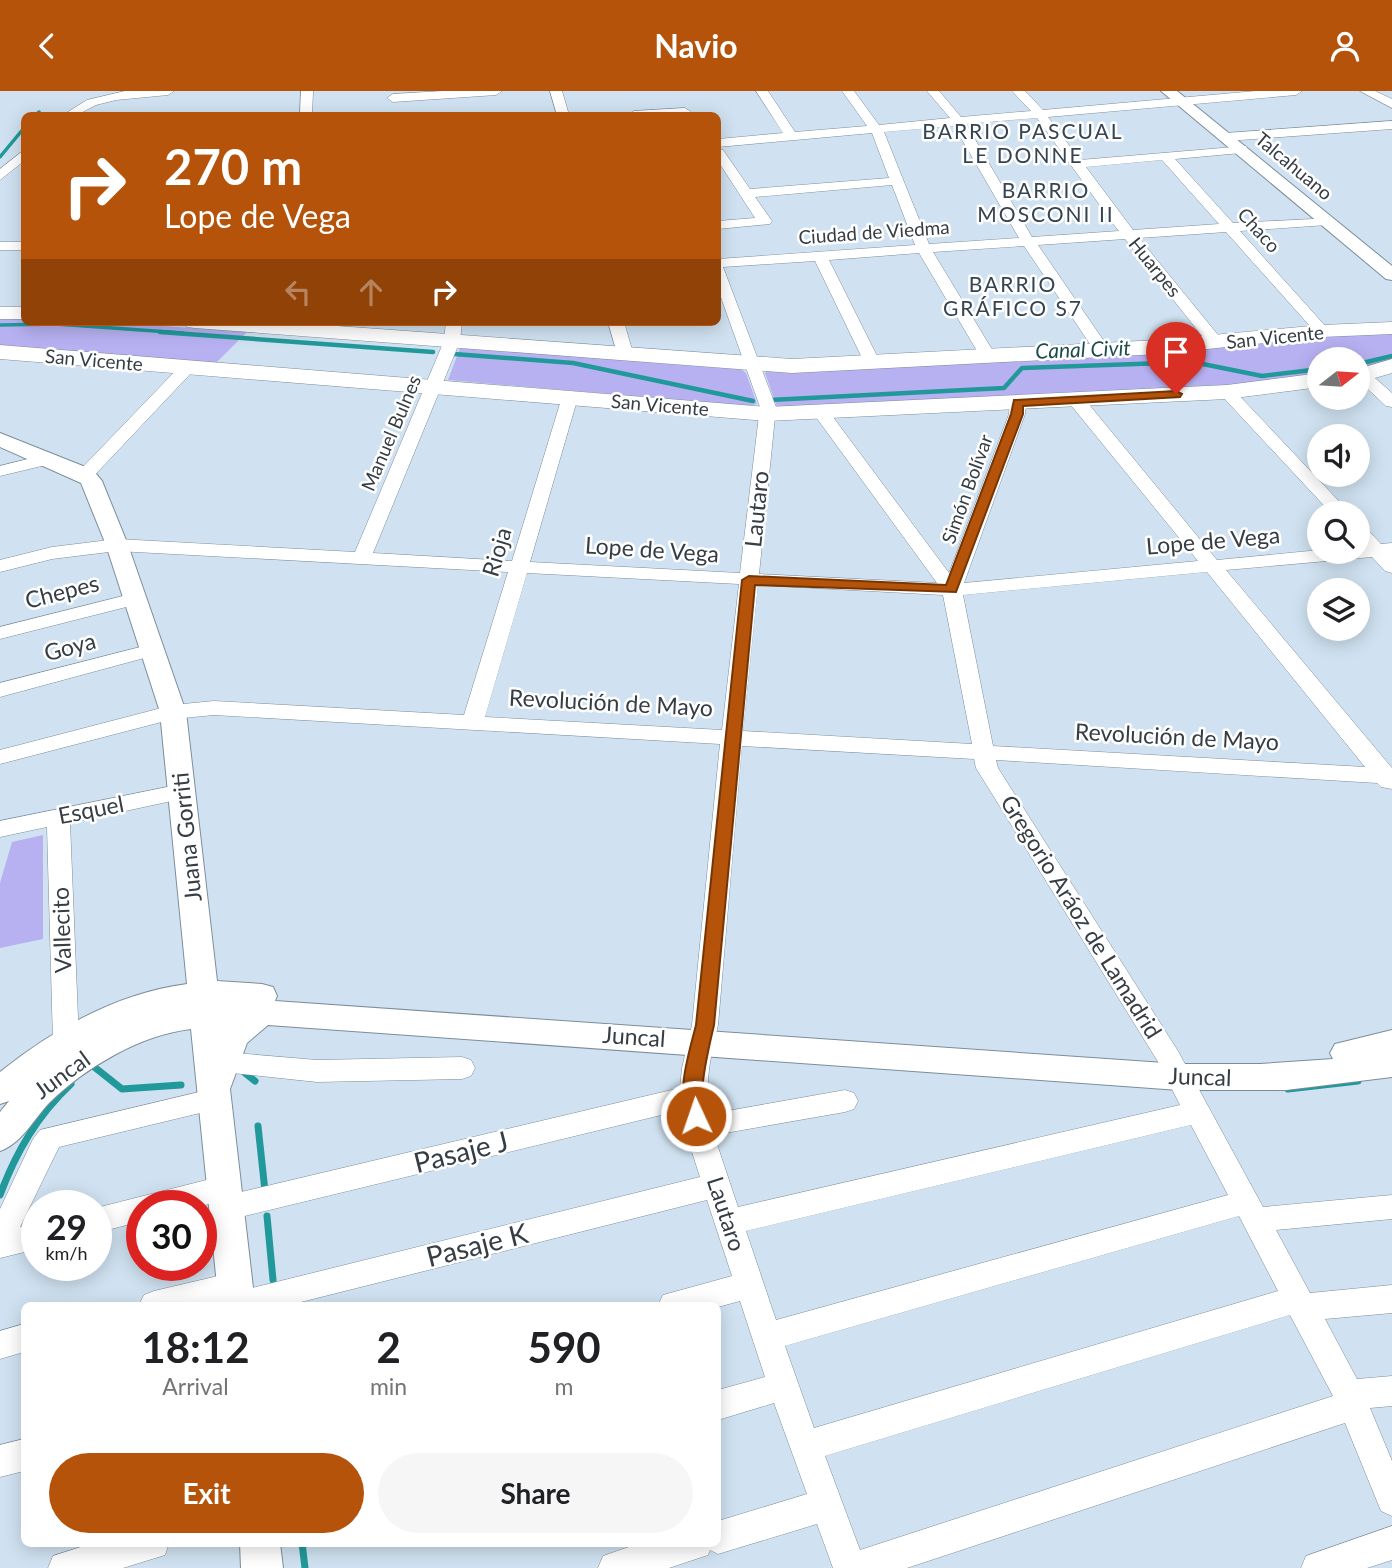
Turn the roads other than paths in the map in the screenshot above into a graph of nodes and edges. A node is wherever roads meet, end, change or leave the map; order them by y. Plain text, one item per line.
1 (168, 91) edge
2 (307, 91) edge
3 (496, 91) edge
4 (556, 91) edge
5 (762, 91) edge
6 (848, 91) edge
7 (933, 91) edge
8 (1018, 91) edge
9 (1168, 91) edge
10 (1296, 91) edge
11 (1366, 91) edge
12 (392, 94) edge
13 (1184, 103) junction
14 (1392, 104) edge
15 (684, 110) edge
16 (75, 111) edge
17 (306, 112) edge
18 (394, 112) edge
19 (562, 112) edge
20 (664, 112) edge
21 (1041, 116) junction
22 (959, 123) junction
23 (1392, 125) edge
24 (877, 130) junction
25 (792, 137) junction
26 (1226, 137) junction
27 (721, 143) edge
28 (1241, 149) junction
29 (1165, 156) junction
30 (21, 157) edge
31 (721, 158) edge
32 (1077, 164) junction
33 (0, 176) edge
34 (897, 181) junction
35 (721, 184) edge
36 (741, 188) junction
37 (1327, 221) junction
38 (721, 225) edge
39 (1229, 228) junction
40 (1128, 233) junction
41 (1027, 240) junction
42 (0, 246) edge
43 (21, 246) edge
44 (923, 248) junction
45 (820, 255) junction
46 (721, 263) edge
47 (1392, 275) edge
48 (721, 278) edge
49 (0, 313) edge
50 (21, 313) edge
51 (298, 326) edge
52 (617, 326) edge
53 (1392, 328) edge
54 (1322, 331) junction
55 (453, 332) edge
56 (1216, 343) junction
57 (1102, 351) junction
58 (0, 352) edge
59 (625, 353) junction
60 (988, 356) junction
61 (872, 362) junction
62 (752, 364) junction
63 (1392, 366) edge
64 (188, 367) junction
65 (1370, 372) edge
66 (1307, 382) edge
67 (1370, 383) edge
68 (433, 387) junction
69 (1227, 392) junction
70 (570, 397) junction
71 (1076, 400) junction
72 (1392, 402) edge
73 (1018, 403) junction
74 (821, 413) junction
75 (767, 414) junction
76 (0, 439) edge
77 (48, 459) junction
78 (0, 471) edge
79 (85, 475) junction
80 (1330, 501) edge
81 (117, 545) junction
82 (1384, 550) edge
83 (362, 558) junction
84 (1211, 565) junction
85 (0, 566) edge
86 (519, 566) junction
87 (1392, 567) edge
88 (749, 580) junction
89 (951, 590) junction
90 (135, 599) junction
91 (0, 633) edge
92 (152, 650) junction
93 (0, 690) edge
94 (173, 712) junction
95 (473, 722) junction
96 (732, 736) junction
97 (984, 752) junction
98 (0, 757) edge
99 (1389, 779) edge
100 (182, 792) junction
101 (58, 817) junction
102 (0, 829) edge
103 (205, 1004) junction
104 (261, 1012) junction
105 (704, 1033) junction
106 (66, 1042) junction
107 (1392, 1043) edge
108 (1392, 1064) edge
109 (1174, 1067) junction
110 (462, 1069) dead end
111 (218, 1084) junction
112 (0, 1091) edge
113 (693, 1096) junction
114 (845, 1101) dead end
115 (1198, 1112) junction
116 (698, 1127) junction
117 (0, 1137) edge
118 (717, 1185) junction
119 (227, 1198) junction
120 (217, 1199) edge
121 (1392, 1207) edge
122 (1250, 1211) junction
123 (729, 1222) junction
124 (21, 1239) edge
125 (0, 1243) edge
126 (750, 1285) junction
127 (237, 1298) edge
128 (1392, 1299) edge
129 (190, 1302) edge
130 (685, 1302) edge
131 (1300, 1304) junction
132 (767, 1337) junction
133 (21, 1339) edge
134 (0, 1345) edge
135 (783, 1386) junction
136 (1392, 1391) edge
137 (1351, 1400) junction
138 (721, 1404) edge
139 (805, 1446) junction
140 (21, 1456) edge
141 (0, 1461) edge
142 (1389, 1484) edge
143 (825, 1505) junction
144 (721, 1536) edge
145 (1392, 1543) edge
146 (139, 1547) edge
147 (260, 1547) edge
148 (683, 1547) edge
149 (65, 1568) edge
150 (262, 1568) edge
151 (615, 1568) edge
152 (850, 1568) edge
153 (858, 1568) edge
154 (1318, 1568) edge

1 - 16 street
2 - 17 street
3 - 12 street
4 - 19 street
5 - 25 street
6 - 24 street
7 - 22 street
8 - 21 street, Huarpes
9 - 13 street, Talcahuano
10 - 13 street
11 - 14 street
12 - 18 street
13 - 21 street
13 - 26 street, Talcahuano
15 - 20 street
21 - 22 street
21 - 32 street, Huarpes
22 - 24 street
22 - 41 street
23 - 26 street
24 - 25 street
24 - 34 street
25 - 27 street
26 - 28 street, Talcahuano
28 - 29 street
28 - 37 street, Talcahuano
29 - 32 street
29 - 39 street, Chaco
30 - 33 street
31 - 36 street
32 - 40 street, Huarpes
34 - 36 street
34 - 44 street
35 - 36 street
36 - 38 street
37 - 39 street, Ciudad de Viedma
37 - 47 street, Talcahuano
39 - 40 street, Ciudad de Viedma
39 - 54 street, Chaco
40 - 41 street, Ciudad de Viedma
40 - 56 street, Huarpes
41 - 44 street, Ciudad de Viedma
41 - 57 street
42 - 43 street
44 - 45 street, Ciudad de Viedma
44 - 60 street
45 - 46 street, Ciudad de Viedma
45 - 61 street
48 - 62 street, Lautaro
49 - 50 main road
51 - 55 main road, San Vicente
52 - 59 street
53 - 54 main road, San Vicente
54 - 56 main road, San Vicente
55 - 59 main road, San Vicente
55 - 68 street, Manuel Bulnes
56 - 57 main road, San Vicente
57 - 60 main road, San Vicente
58 - 64 main road, San Vicente
59 - 62 main road, San Vicente
60 - 61 main road, San Vicente
61 - 62 main road, San Vicente
62 - 75 street, Lautaro
63 - 65 main road
64 - 68 main road, San Vicente
64 - 79 street
66 - 69 main road, San Vicente
67 - 72 street
68 - 70 main road, San Vicente
68 - 83 street, Manuel Bulnes
69 - 71 main road, San Vicente
69 - 80 street
70 - 75 main road, San Vicente
70 - 86 street, Rioja
71 - 73 main road, San Vicente
71 - 84 street
73 - 74 main road, San Vicente
73 - 89 street, Simón Bolívar
74 - 75 main road, San Vicente
74 - 89 street, Gregorio Aráoz de Lamadrid
75 - 88 street, Lautaro
76 - 77 street
77 - 78 street
77 - 79 street
79 - 81 street, Juana Gorriti
81 - 83 street, Lope de Vega
81 - 85 street, Lope de Vega
81 - 90 street, Juana Gorriti
82 - 84 street, Lope de Vega
82 - 87 street
83 - 86 street, Lope de Vega
84 - 89 street, Lope de Vega
84 - 99 street
86 - 88 street, Lope de Vega
86 - 95 street, Rioja
88 - 89 street, Lope de Vega
88 - 96 street, Lautaro
89 - 97 street, Gregorio Aráoz de Lamadrid
90 - 91 street, Chepes
90 - 92 street, Juana Gorriti
92 - 93 street, Goya
92 - 94 street, Juana Gorriti
94 - 95 street, Revolución de Mayo
94 - 98 street, Revolución de Mayo
94 - 100 street, Juana Gorriti
95 - 96 street, Revolución de Mayo
96 - 97 street, Revolución de Mayo
96 - 105 street, Lautaro
97 - 99 street, Revolución de Mayo
97 - 109 street, Gregorio Aráoz de Lamadrid
100 - 101 street, Esquel
100 - 103 street, Juana Gorriti
101 - 102 street, Esquel
101 - 106 street, Vallecito
103 - 104 street, Juncal
103 - 105 street, Juncal
103 - 106 street, Juncal
103 - 111 street, Juana Gorriti
103 - 117 street, Juncal
104 - 105 street, Juncal
104 - 111 street
105 - 109 street, Juncal
105 - 113 street, Lautaro
106 - 112 street, Juncal
107 - 109 street, Juncal
108 - 109 street, Juncal
109 - 115 street, Gregorio Aráoz de Lamadrid
110 - 111 street
111 - 119 street, Juana Gorriti
111 - 125 street
113 - 116 street, Lautaro
113 - 119 street, Pasaje J
114 - 116 street
115 - 122 street, Gregorio Aráoz de Lamadrid
115 - 123 street
116 - 118 street, Lautaro
118 - 123 street, Lautaro
118 - 127 street, Pasaje K
119 - 120 street, Pasaje J
119 - 127 street, Juana Gorriti
121 - 122 street
122 - 131 street, Gregorio Aráoz de Lamadrid
122 - 132 street
123 - 126 street, Lautaro
124 - 125 street
126 - 130 street
126 - 132 street, Lautaro
127 - 129 street, Pasaje K
128 - 131 street
131 - 137 street, Gregorio Aráoz de Lamadrid
131 - 139 street
132 - 135 street, Lautaro
133 - 134 street
135 - 138 street
135 - 139 street, Lautaro
136 - 137 street
137 - 142 street, Gregorio Aráoz de Lamadrid
137 - 153 street
139 - 143 street, Lautaro
140 - 141 street
143 - 144 street
143 - 152 street, Lautaro
145 - 154 street
146 - 149 street
147 - 150 street
148 - 151 street

